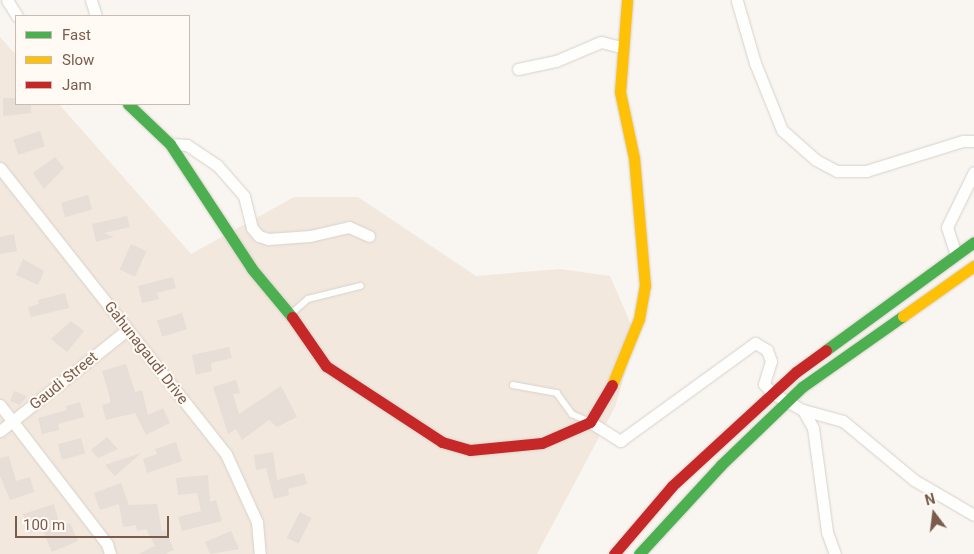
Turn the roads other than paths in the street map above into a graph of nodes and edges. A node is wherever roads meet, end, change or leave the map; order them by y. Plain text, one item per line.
1 (7, 0) edge
2 (91, 0) edge
3 (627, 0) edge
4 (737, 1) edge
5 (16, 15) edge
6 (96, 15) edge
7 (621, 47) junction
8 (518, 70) dead end
9 (129, 105) edge
10 (974, 141) edge
11 (170, 144) junction
12 (0, 168) edge
13 (974, 172) edge
14 (369, 236) dead end
15 (974, 242) edge
16 (956, 255) junction
17 (974, 266) edge
18 (360, 286) dead end
19 (288, 316) junction
20 (127, 330) junction
21 (513, 385) dead end
22 (772, 393) junction
23 (788, 400) junction
24 (0, 405) edge
25 (803, 410) junction
26 (13, 422) junction
27 (590, 422) junction
28 (0, 431) edge
29 (974, 515) edge
30 (110, 554) edge
31 (260, 554) edge
32 (614, 554) edge
33 (639, 554) edge
34 (835, 554) edge

1 - 5 street
2 - 6 street
3 - 7 street
4 - 10 street
7 - 8 street
7 - 27 street
9 - 11 street
11 - 14 street
11 - 19 street
12 - 20 street, Gahunagaudi Drive
13 - 16 street
15 - 16 street
16 - 22 street
17 - 23 street
18 - 19 lane
19 - 27 street
20 - 26 street, Gaudi Street
20 - 31 street, Gahunagaudi Drive
21 - 27 lane
22 - 23 street
22 - 27 street
22 - 32 street
23 - 25 street
23 - 33 street
24 - 26 street
25 - 29 street
25 - 34 street
26 - 28 street, Gaudi Street
26 - 30 street

